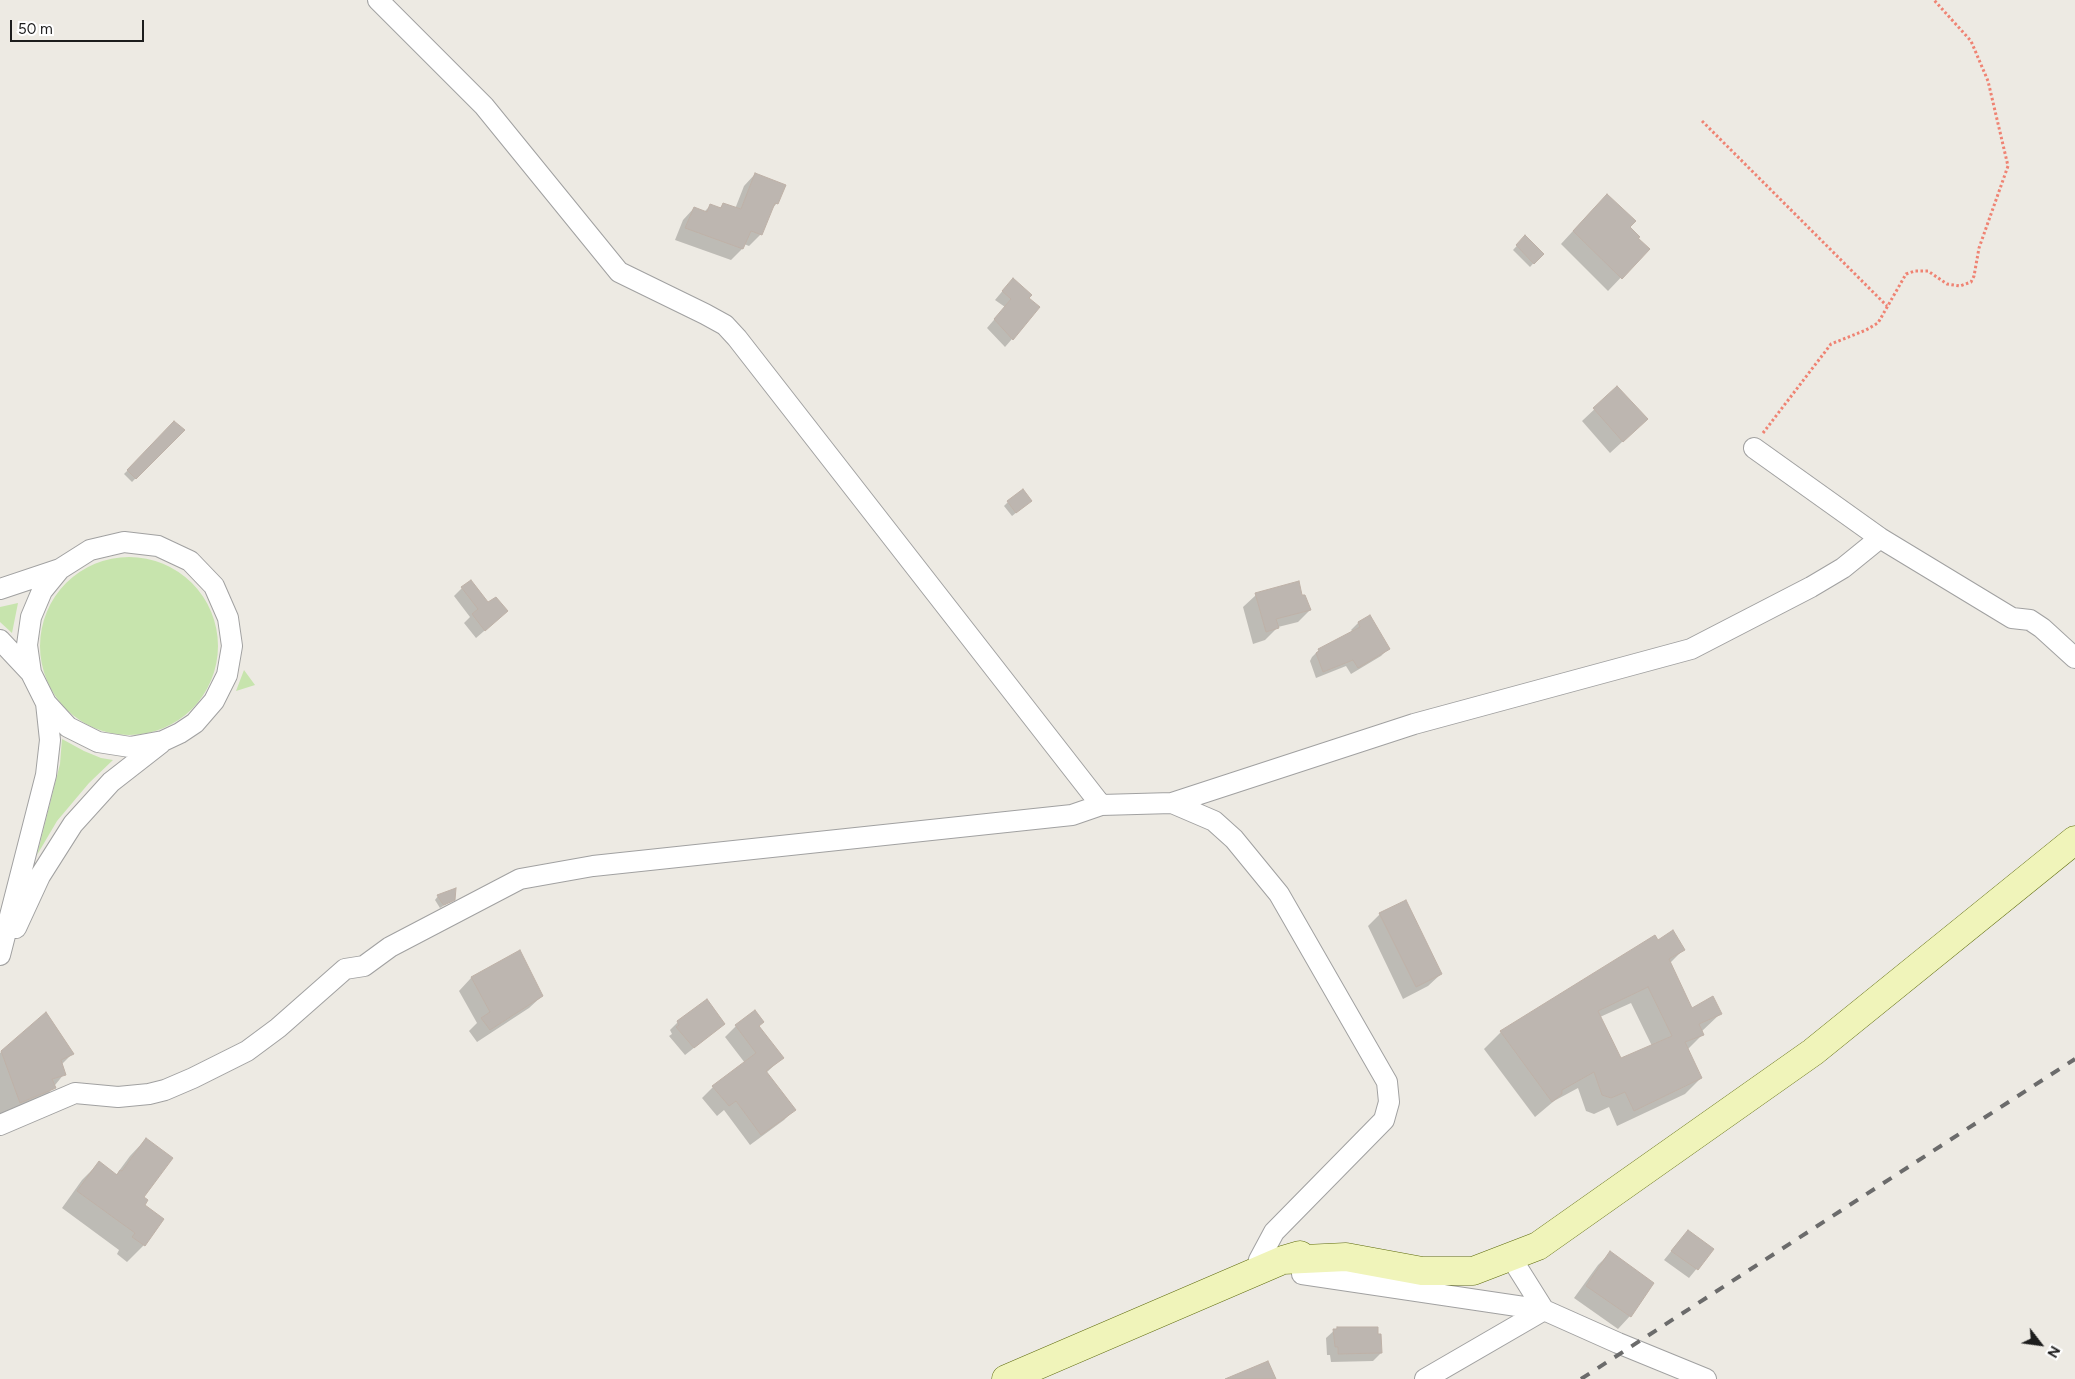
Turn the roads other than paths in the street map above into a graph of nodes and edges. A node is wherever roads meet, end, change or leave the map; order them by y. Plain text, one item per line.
1 (378, 0) edge
2 (1754, 448) road end
3 (1880, 538) junction
4 (60, 569) junction
5 (0, 589) edge
6 (0, 640) edge
7 (2075, 658) edge
8 (31, 673) junction
9 (46, 703) junction
10 (163, 741) junction
11 (1172, 803) junction
12 (1101, 805) junction
13 (2075, 840) edge
14 (0, 955) edge
15 (0, 964) edge
16 (0, 1125) edge
17 (1513, 1256) junction
18 (1292, 1267) junction
19 (1256, 1272) junction
20 (1544, 1310) junction
21 (1007, 1379) edge
22 (1425, 1379) edge
23 (1706, 1379) edge

1 - 12 street
2 - 3 street
3 - 7 street
3 - 11 street
4 - 5 street
4 - 8 street
4 - 10 street
6 - 8 street
8 - 9 street
9 - 10 street
9 - 14 street
10 - 15 street
11 - 12 street
11 - 19 street
12 - 16 street
13 - 17 main road
17 - 18 main road
17 - 20 street
18 - 19 main road
18 - 20 street
19 - 21 main road
20 - 22 street
20 - 23 street

